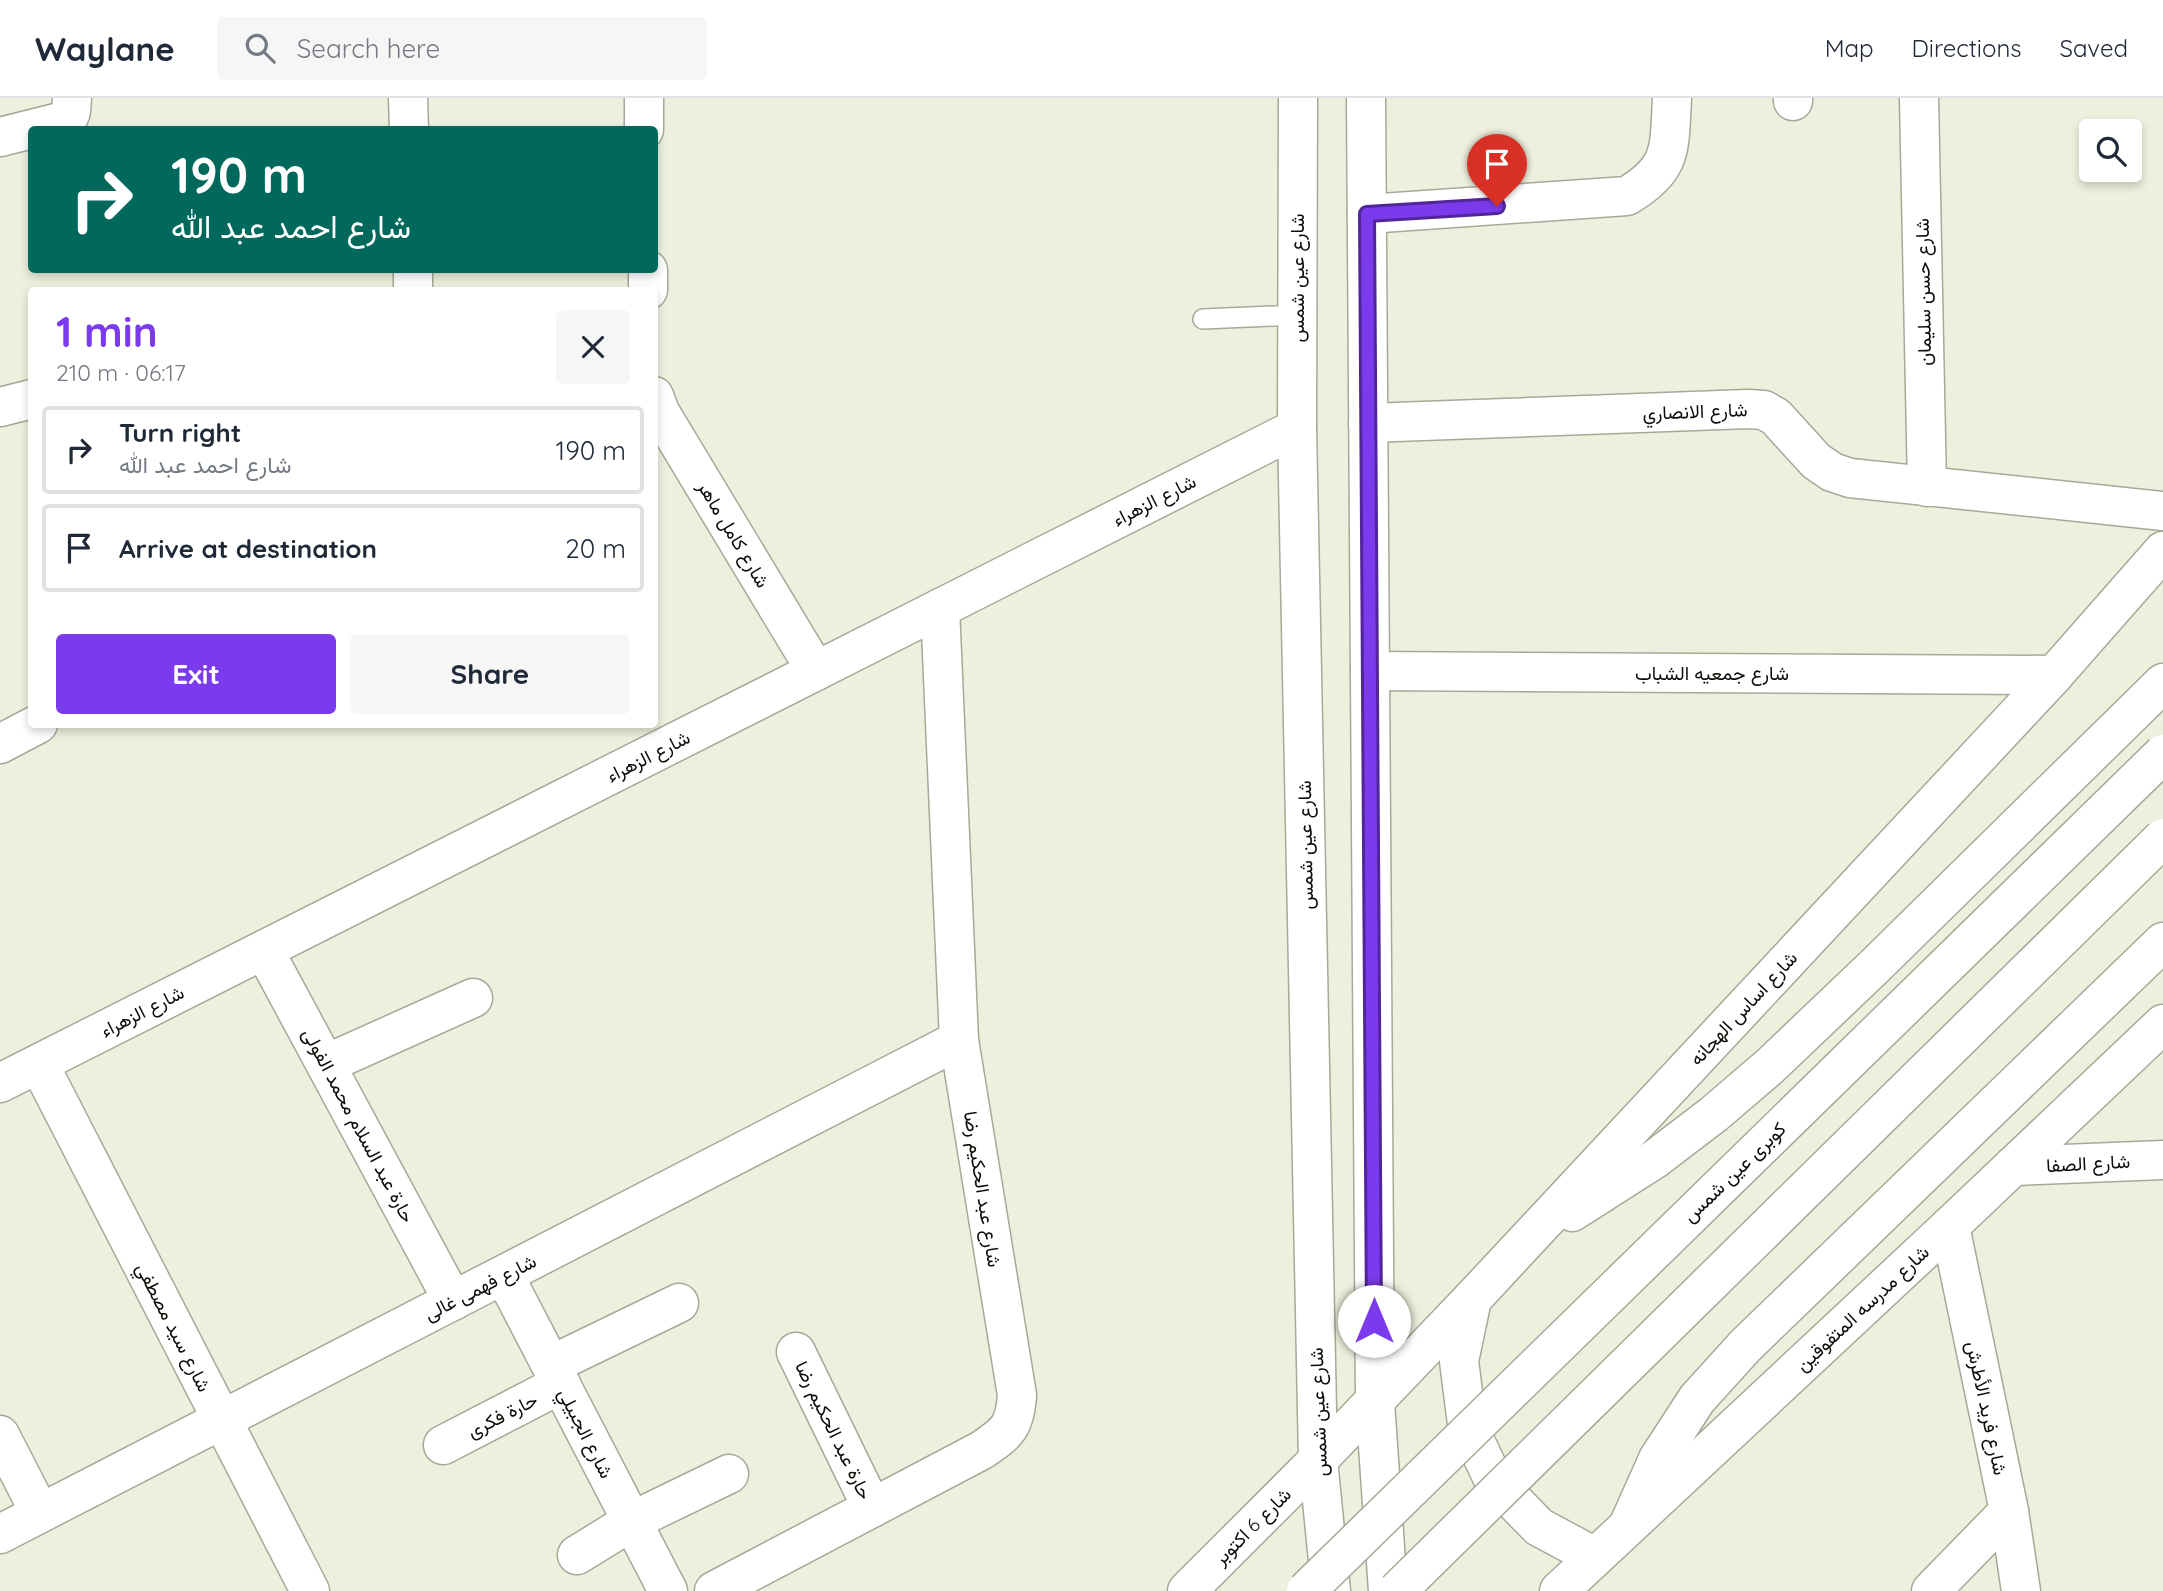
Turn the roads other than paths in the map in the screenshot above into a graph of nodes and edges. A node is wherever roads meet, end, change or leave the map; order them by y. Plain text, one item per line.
1 (72, 98) edge
2 (408, 98) edge
3 (644, 98) edge
4 (1298, 98) edge
5 (1366, 98) edge
6 (1672, 98) edge
7 (1919, 98) edge
8 (44, 126) edge
9 (409, 126) edge
10 (644, 126) edge
11 (28, 130) edge
12 (0, 137) edge
13 (1367, 214) junction
14 (1297, 315) junction
15 (1203, 319) dead end
16 (28, 400) edge
17 (0, 407) edge
18 (658, 407) edge
19 (1368, 423) junction
20 (1297, 428) junction
21 (1927, 487) junction
22 (2163, 511) edge
23 (2163, 551) edge
24 (940, 608) junction
25 (816, 671) junction
26 (1370, 671) junction
27 (2054, 675) junction
28 (2163, 683) edge
29 (30, 728) edge
30 (0, 744) edge
31 (2163, 754) edge
32 (2163, 838) edge
33 (2163, 942) edge
34 (264, 950) junction
35 (473, 998) dead end
36 (2163, 1024) edge
37 (959, 1040) junction
38 (39, 1064) junction
39 (326, 1064) junction
40 (0, 1083) edge
41 (2163, 1160) edge
42 (2013, 1166) junction
43 (1950, 1226) junction
44 (1530, 1236) junction
45 (504, 1275) junction
46 (1472, 1299) junction
47 (453, 1301) junction
48 (679, 1303) dead end
49 (796, 1352) dead end
50 (556, 1375) junction
51 (1375, 1402) junction
52 (222, 1420) junction
53 (0, 1435) edge
54 (443, 1445) dead end
55 (1318, 1460) junction
56 (729, 1474) dead end
57 (872, 1508) junction
58 (2009, 1511) junction
59 (40, 1513) junction
60 (632, 1521) junction
61 (1629, 1524) junction
62 (0, 1534) edge
63 (577, 1555) dead end
64 (1595, 1556) junction
65 (310, 1591) edge
66 (668, 1591) edge
67 (713, 1591) edge
68 (1187, 1591) edge
69 (1306, 1591) edge
70 (1331, 1591) edge
71 (1388, 1591) edge
72 (1397, 1591) edge
73 (1559, 1591) edge
74 (1931, 1591) edge
75 (2021, 1591) edge

1 - 8 street
2 - 9 street
3 - 10 street
4 - 14 street, شارع عين شمس
5 - 13 street
6 - 13 street
7 - 21 street, شارع حسن سليمان
11 - 12 street
13 - 19 street
14 - 15 lane
14 - 20 street, شارع عين شمس
16 - 17 street
18 - 25 street, شارع كامل ماهر
19 - 21 street, شارع الانصاري
19 - 26 street
20 - 24 street, شارع الزهراء
20 - 55 street, شارع عين شمس
21 - 22 street, شارع الانصاري
23 - 27 street, شارع اساس الهجانه
24 - 25 street, شارع الزهراء
24 - 37 street, شارع عبد الحكيم رضا
25 - 34 street, شارع الزهراء
26 - 27 street, شارع جمعيه الشباب
26 - 51 street
27 - 44 street, شارع اساس الهجانه
28 - 44 street
29 - 30 street
31 - 69 street, كوبرى عين شمس, bridge
32 - 72 street, bridge
33 - 61 street
34 - 38 street, شارع الزهراء
34 - 39 street, حارة عبد السلام محمد الفولى
35 - 39 street
36 - 42 street, شارع مدرسه المتفوقين
37 - 45 street, شارع فهمى غالى
37 - 57 street, شارع عبد الحكيم رضا
38 - 40 street, شارع الزهراء
38 - 52 street, شارع سيد مصطفي
39 - 47 street, حارة عبد السلام محمد الفولى
41 - 42 street, شارع الصفا
42 - 43 street, شارع مدرسه المتفوقين
43 - 58 street, شارع فريد الأطرش
43 - 61 street, شارع مدرسه المتفوقين
44 - 46 street, شارع اساس الهجانه
45 - 47 street, شارع فهمى غالى
45 - 50 street, شارع الجبيلي
46 - 51 street, شارع اساس الهجانه
46 - 64 street
47 - 52 street, شارع فهمى غالى
48 - 50 street, حارة فكرى
49 - 57 street, حارة عبد الحكيم رضا
50 - 54 street, حارة فكرى
50 - 60 street, شارع الجبيلي
51 - 55 street, شارع اساس الهجانه
51 - 71 street
52 - 59 street, شارع فهمى غالى
52 - 65 street, شارع سيد مصطفي
53 - 59 street
55 - 68 street, شارع 6 اكتوبر
55 - 70 street, شارع عين شمس
56 - 60 street
57 - 67 street, شارع عبد الحكيم رضا
58 - 74 street
58 - 75 street, شارع فريد الأطرش
59 - 62 street, شارع فهمى غالى
60 - 63 street
60 - 66 street, شارع الجبيلي
61 - 64 street, شارع مدرسه المتفوقين
64 - 73 street, شارع مدرسه المتفوقين

